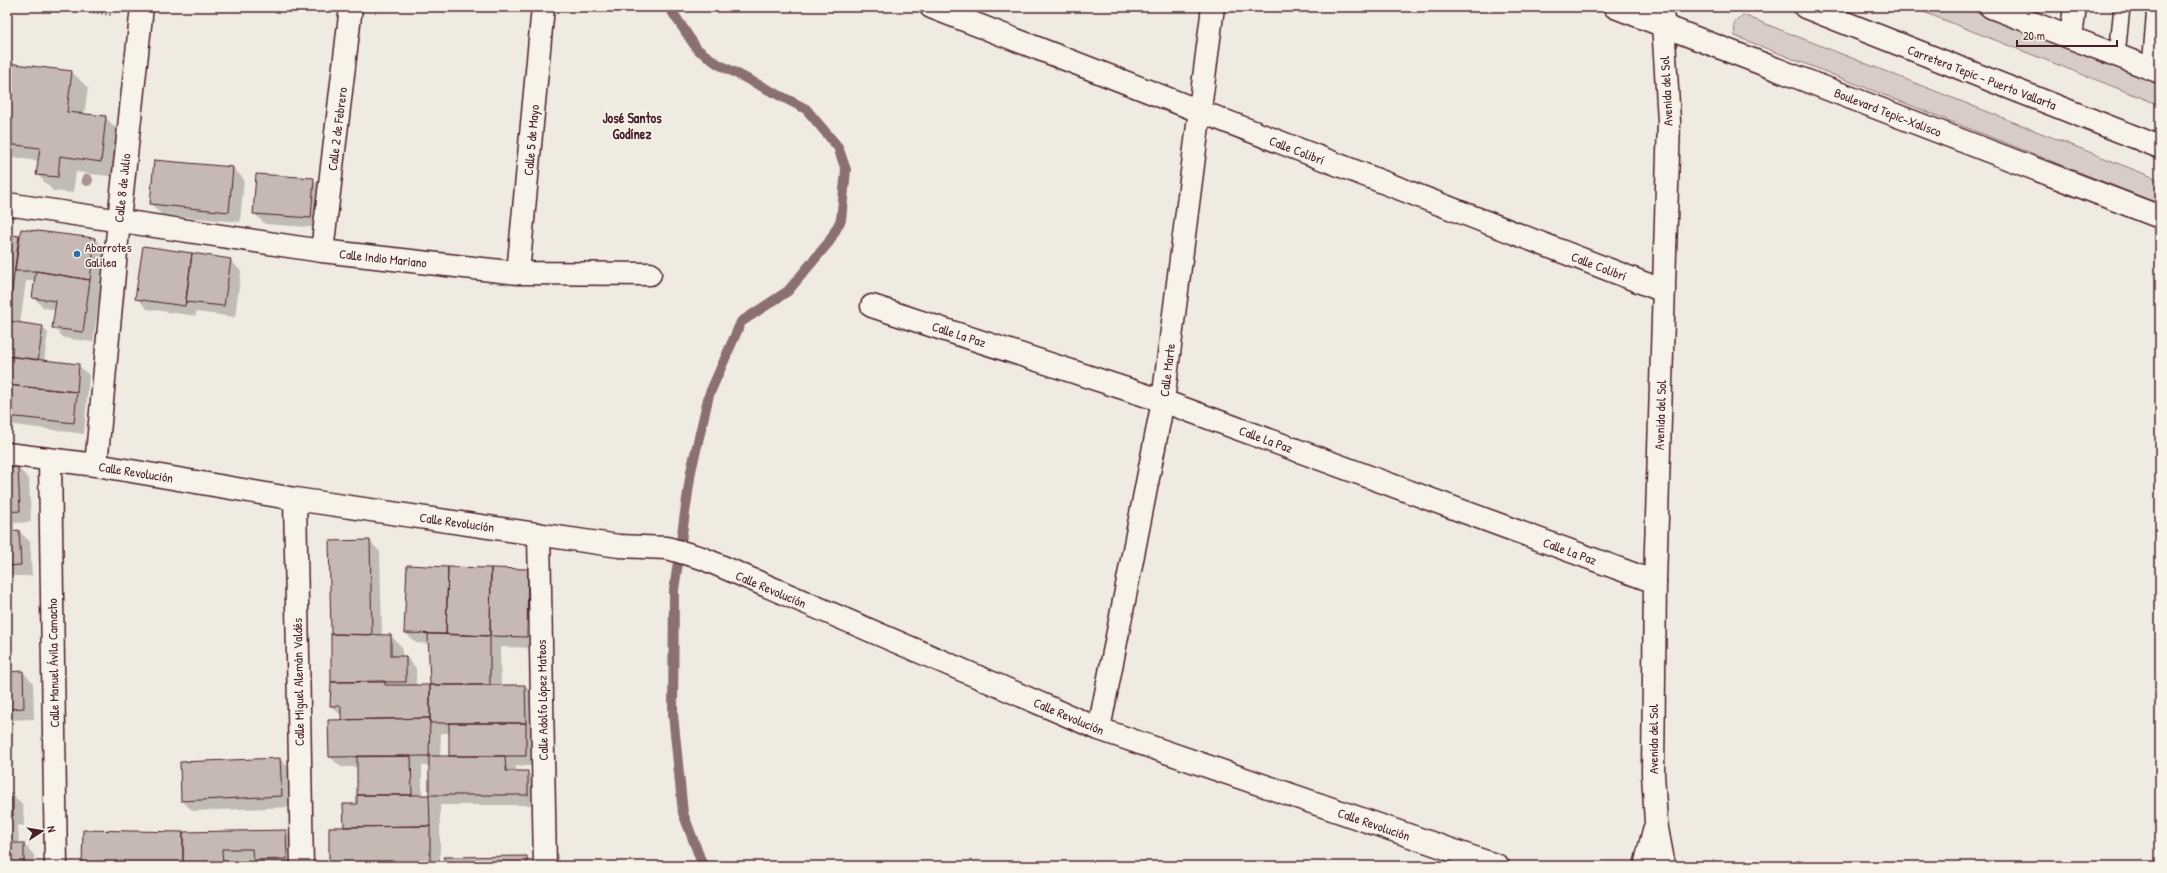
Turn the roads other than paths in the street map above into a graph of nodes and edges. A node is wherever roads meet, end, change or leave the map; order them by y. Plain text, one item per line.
1 (351, 7) edge
2 (543, 7) edge
3 (931, 7) edge
4 (1213, 7) edge
5 (1615, 7) edge
6 (1805, 7) edge
7 (1991, 7) edge
8 (2075, 7) edge
9 (2122, 7) edge
10 (2155, 7) edge
11 (141, 14) edge
12 (1662, 16) edge
13 (2071, 37) junction
14 (2117, 55) junction
15 (2155, 70) edge
16 (1200, 112) junction
17 (2160, 147) edge
18 (7, 204) edge
19 (2160, 217) edge
20 (119, 220) junction
21 (322, 251) junction
22 (518, 273) junction
23 (650, 274) dead end
24 (1664, 290) junction
25 (872, 306) dead end
26 (1163, 401) junction
27 (7, 454) edge
28 (50, 460) junction
29 (96, 466) junction
30 (295, 499) junction
31 (538, 534) junction
32 (1655, 582) junction
33 (1099, 729) junction
34 (1656, 823) junction
35 (56, 866) edge
36 (302, 866) edge
37 (545, 866) edge
38 (1498, 866) edge
39 (1645, 866) edge
40 (1664, 866) edge

1 - 21 main road, Calle 2 de Febrero
2 - 22 main road, Calle 5 de Mayo
3 - 16 main road, Calle Colibrí
4 - 16 main road, Calle Marte
5 - 12 main road, Boulevard Tepic-Xalisco
6 - 17 main road, Carretera Tepic - Puerto Vallarta
7 - 13 main road
8 - 13 main road
9 - 14 lane
10 - 15 lane
11 - 20 main road, Calle 8 de Julio
12 - 19 main road, Boulevard Tepic-Xalisco
12 - 24 main road, Avenida del Sol
13 - 14 main road
14 - 15 main road
16 - 24 main road, Calle Colibrí
16 - 26 main road, Calle Marte
18 - 20 main road, Calle Indio Mariano
20 - 21 main road, Calle Indio Mariano
20 - 29 main road, Calle 8 de Julio
21 - 22 main road, Calle Indio Mariano
22 - 23 main road, Calle Indio Mariano
24 - 32 main road, Avenida del Sol
25 - 26 main road, Calle La Paz
26 - 32 main road, Calle La Paz
26 - 33 main road, Calle Marte
27 - 28 main road, Calle Revolución
28 - 29 main road, Calle Revolución
28 - 35 main road, Calle Manuel Ávila Camacho
29 - 30 main road, Calle Revolución
30 - 31 main road, Calle Revolución
30 - 36 main road, Calle Miguel Alemán Valdés
31 - 33 main road, Calle Revolución
31 - 37 main road, Calle Adolfo López Mateos
32 - 34 main road, Avenida del Sol
33 - 38 main road, Calle Revolución
34 - 39 main road, Avenida del Sol
34 - 40 main road, Avenida del Sol

